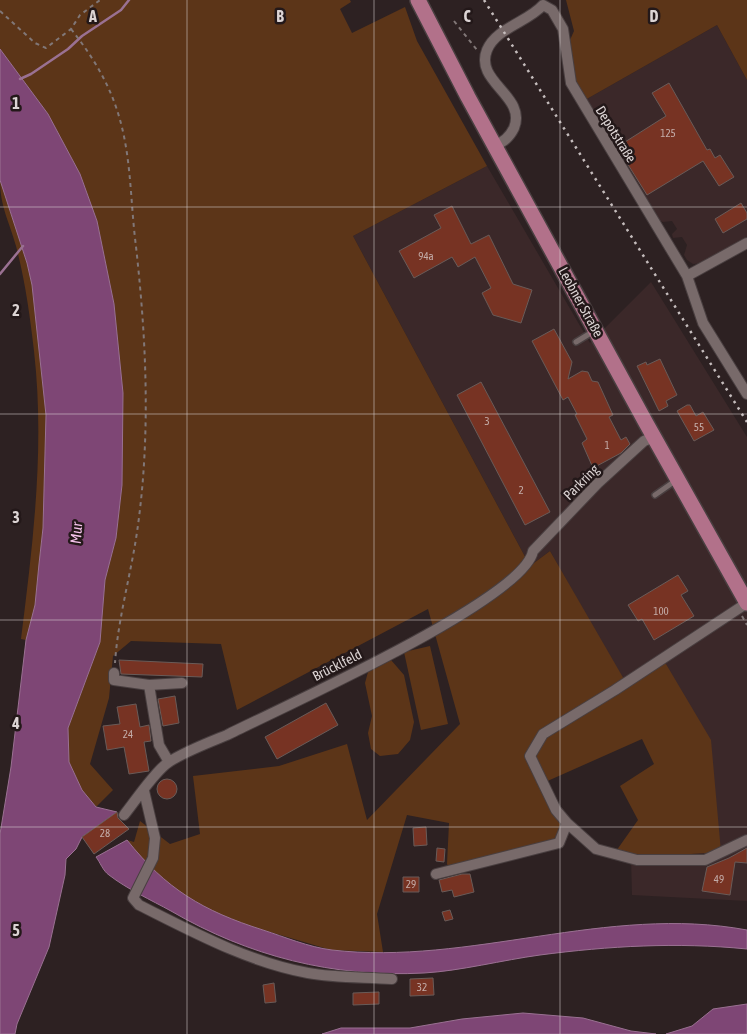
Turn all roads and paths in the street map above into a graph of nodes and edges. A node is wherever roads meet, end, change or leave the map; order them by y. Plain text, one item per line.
1 (100, 0) edge
2 (418, 0) edge
3 (543, 2) edge
4 (0, 11) edge
5 (454, 21) dead end
6 (71, 29) junction
7 (485, 60) junction
8 (495, 146) junction
9 (747, 243) edge
10 (688, 276) junction
11 (596, 330) junction
12 (576, 342) dead end
13 (747, 394) edge
14 (654, 437) junction
15 (677, 480) junction
16 (655, 495) dead end
17 (533, 551) joint
18 (747, 603) edge
19 (114, 673) joint
20 (182, 683) dead end
21 (149, 684) junction
22 (169, 762) junction
23 (144, 790) junction
24 (124, 815) dead end
25 (567, 824) junction
26 (747, 840) edge
27 (436, 874) dead end
28 (392, 979) dead end

1 - 6 path
2 - 8 main road, Leobner Straße
3 - 7 street
3 - 10 street, Depotstraße
4 - 6 path
5 - 7 path
6 - 19 path
7 - 8 street
8 - 11 main road, Leobner Straße
9 - 10 street
10 - 13 street, Depotstraße
11 - 12 lane
11 - 14 main road, Leobner Straße
14 - 15 main road, Leobner Straße
14 - 17 street, Parkring
15 - 16 lane
15 - 18 main road, Leobner Straße
17 - 22 street, Brücklfeld
18 - 25 street
19 - 21 street
20 - 21 street
21 - 22 street
22 - 23 street, Brücklfeld
23 - 24 street, Brücklfeld
23 - 28 street
25 - 26 street
25 - 27 street

